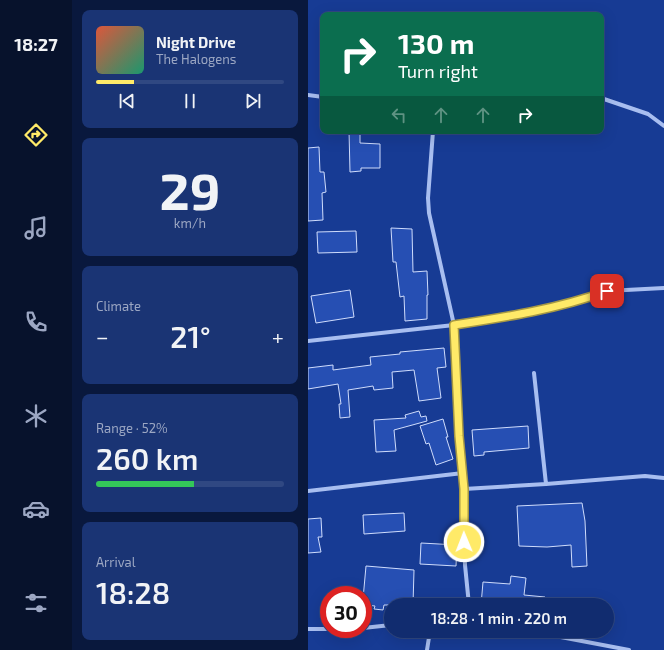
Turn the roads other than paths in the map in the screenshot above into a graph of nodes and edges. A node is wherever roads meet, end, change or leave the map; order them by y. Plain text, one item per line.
1 (308, 95) edge
2 (320, 97) edge
3 (604, 99) edge
4 (664, 126) edge
5 (433, 134) edge
6 (664, 288) edge
7 (454, 325) junction
8 (308, 341) edge
9 (534, 373) dead end
10 (463, 473) junction
11 (664, 478) edge
12 (546, 484) junction
13 (464, 489) junction
14 (308, 491) edge
15 (468, 598) edge
16 (384, 626) edge
17 (372, 627) edge
18 (308, 629) edge
19 (320, 629) edge
20 (429, 638) edge
21 (566, 638) edge
22 (427, 650) edge
23 (629, 650) edge

1 - 2 street
3 - 4 street
5 - 7 street
6 - 7 street
7 - 8 street
7 - 10 street
9 - 12 street
10 - 13 street
10 - 14 street
11 - 12 street
12 - 13 street
13 - 15 street
16 - 17 street
18 - 19 street
20 - 22 street
21 - 23 street

